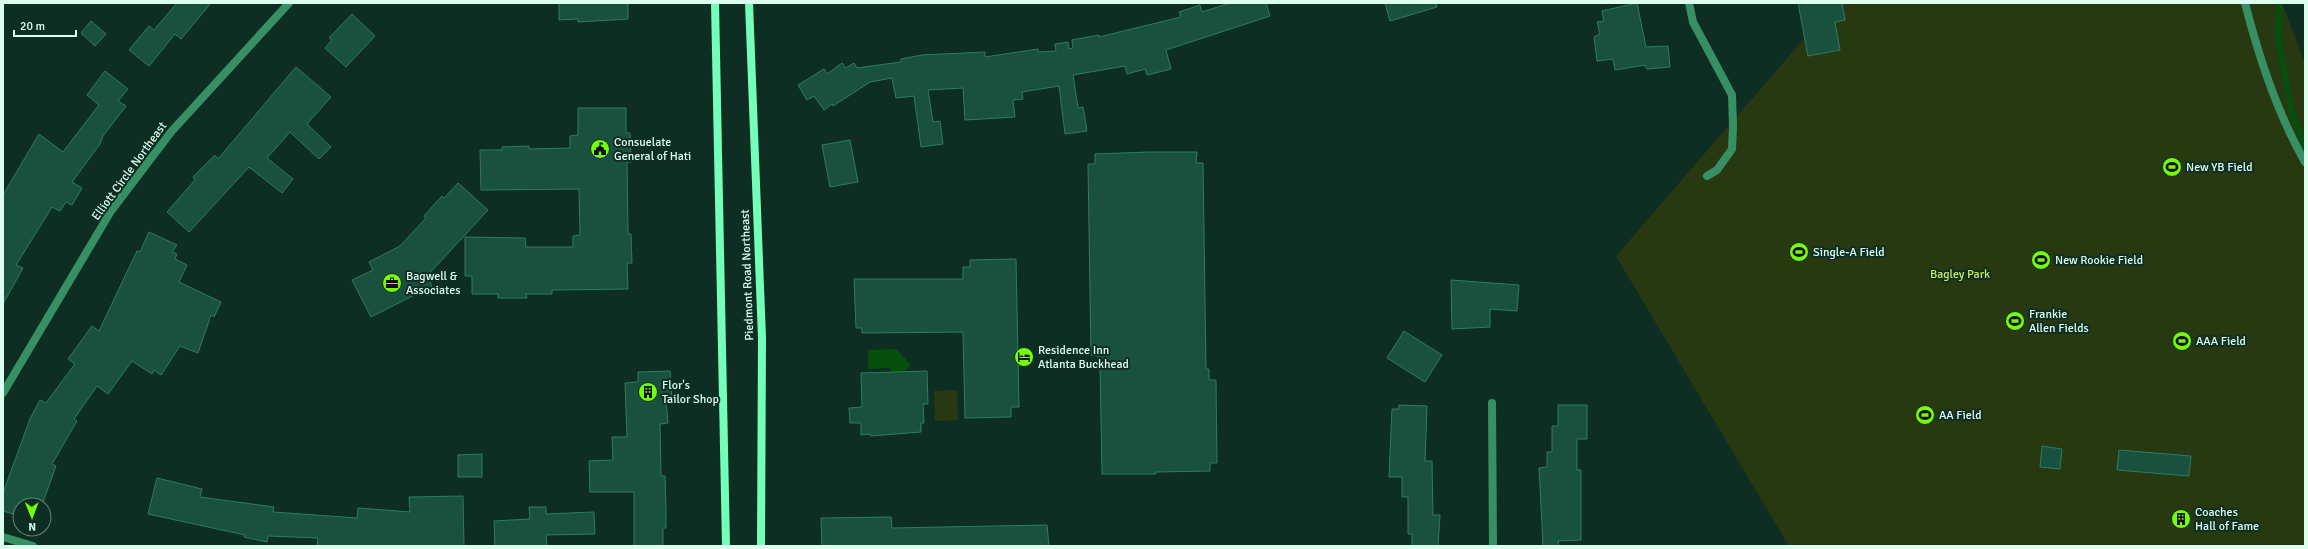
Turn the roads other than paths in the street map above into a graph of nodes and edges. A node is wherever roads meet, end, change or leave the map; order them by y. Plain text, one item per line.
1 (289, 3) edge
2 (715, 3) edge
3 (749, 3) edge
4 (1689, 3) edge
5 (2245, 3) edge
6 (2305, 162) edge
7 (1707, 176) dead end
8 (3, 393) edge
9 (1492, 403) dead end
10 (3, 537) edge
11 (33, 546) edge
12 (726, 546) edge
13 (761, 546) edge
14 (1493, 546) edge

1 - 8 street, Elliott Circle Northeast
2 - 12 main road, Piedmont Road Northeast
3 - 13 main road, Piedmont Road Northeast
4 - 7 street
5 - 6 street
9 - 14 street
10 - 11 street

